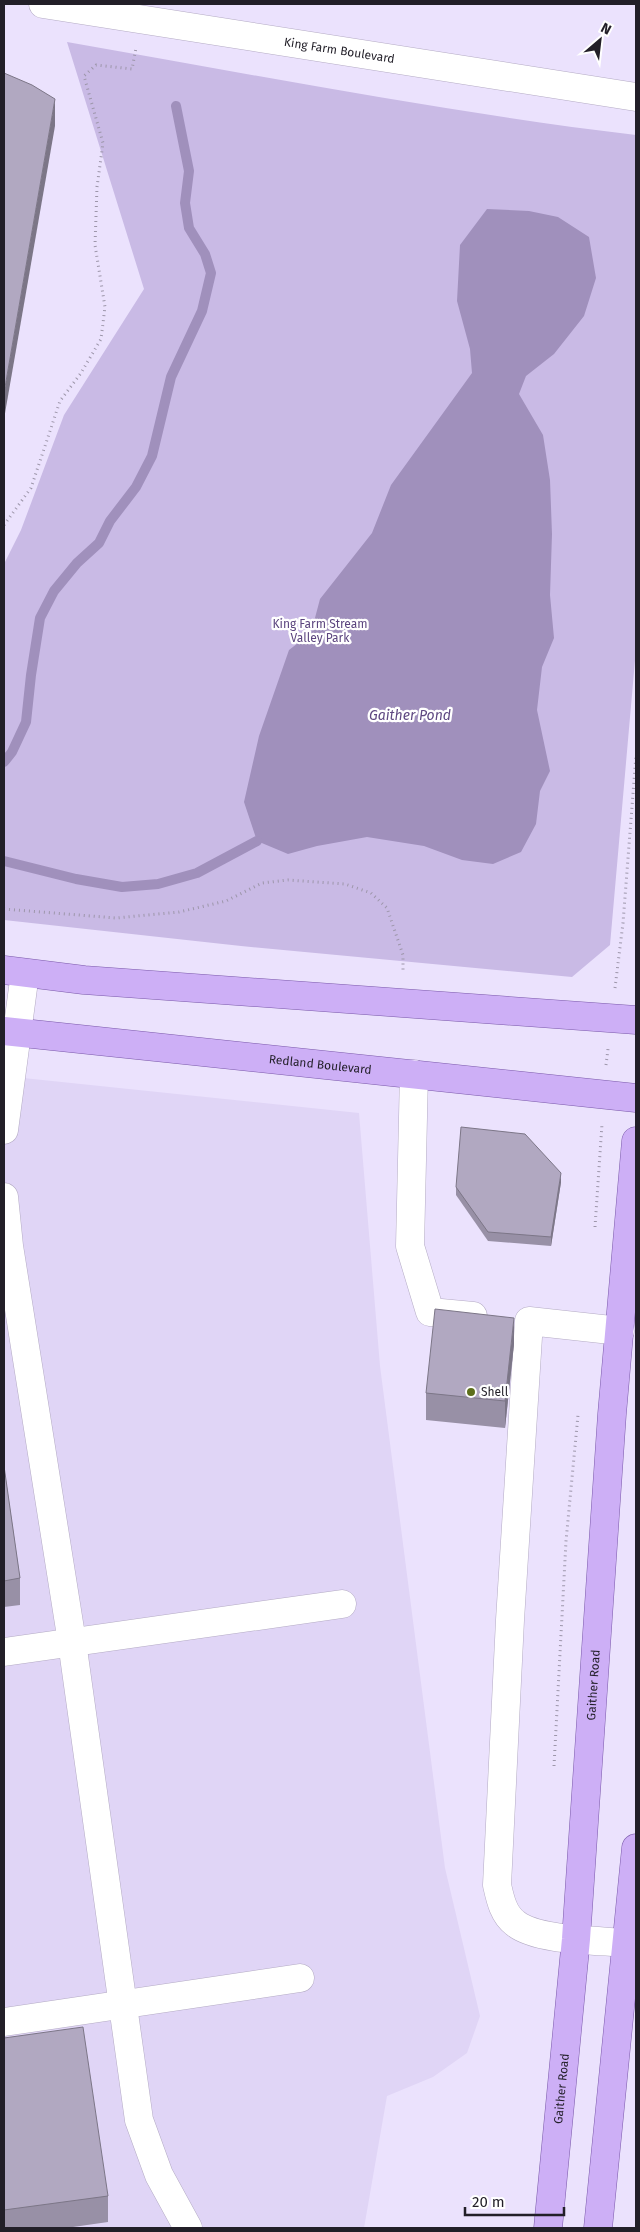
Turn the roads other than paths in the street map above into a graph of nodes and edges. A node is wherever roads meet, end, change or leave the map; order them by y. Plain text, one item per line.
1 (43, 4) edge
2 (636, 97) edge
3 (14, 971) edge
4 (636, 1020) edge
5 (10, 1032) edge
6 (414, 1074) junction
7 (636, 1098) edge
8 (4, 1130) edge
9 (636, 1141) edge
10 (4, 1197) edge
11 (6, 1243) edge
12 (529, 1321) junction
13 (620, 1331) junction
14 (14, 1339) edge
15 (342, 1604) dead end
16 (72, 1642) junction
17 (4, 1652) edge
18 (636, 1848) edge
19 (576, 1938) junction
20 (632, 1943) edge
21 (300, 1978) dead end
22 (122, 2004) junction
23 (4, 2022) edge
24 (188, 2228) edge
25 (548, 2228) edge
26 (598, 2228) edge

1 - 2 street, King Farm Boulevard
3 - 4 main road
3 - 5 street
5 - 6 main road, Redland Boulevard
5 - 8 street
6 - 7 main road, Redland Boulevard
6 - 12 street
9 - 13 main road, Gaither Road
10 - 11 street
11 - 14 street
12 - 13 street
12 - 19 street
13 - 19 main road, Gaither Road
14 - 16 street
15 - 16 street
16 - 17 street
16 - 22 street
18 - 20 main road
19 - 20 street
19 - 25 main road, Gaither Road
20 - 26 main road
21 - 22 street
22 - 23 street
22 - 24 street

